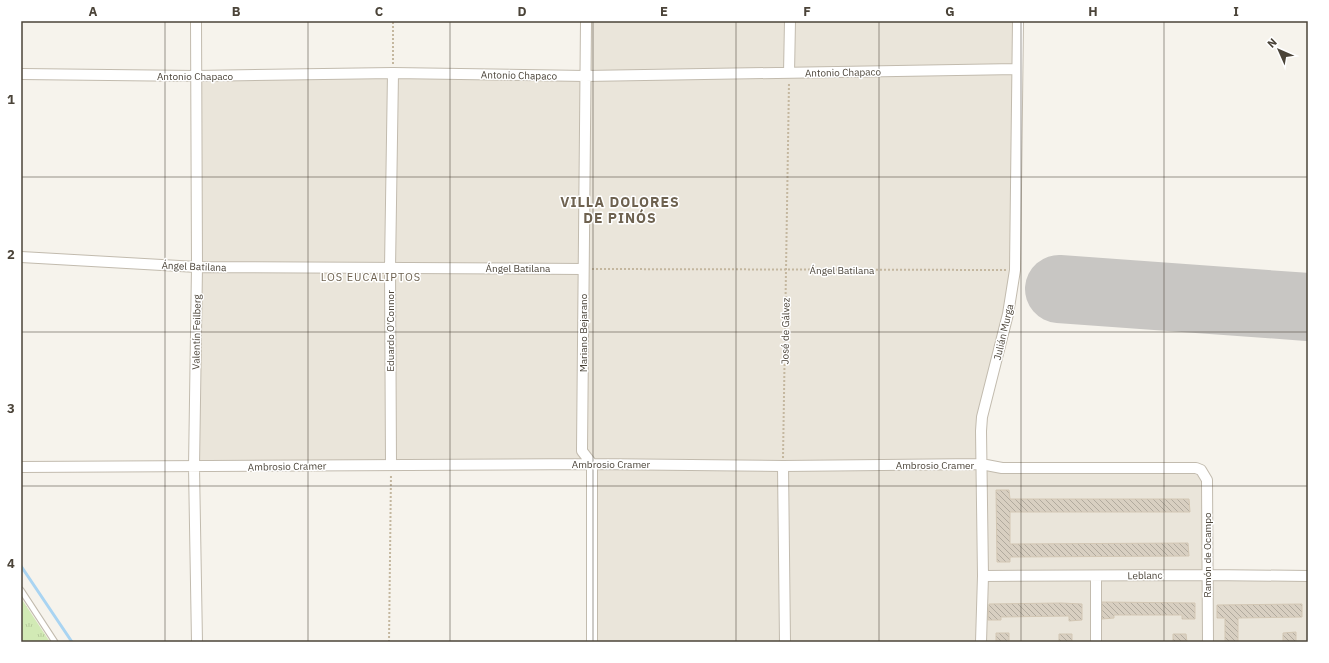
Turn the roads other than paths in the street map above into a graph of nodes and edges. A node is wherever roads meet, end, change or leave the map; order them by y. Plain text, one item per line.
1 (196, 21) edge
2 (586, 21) edge
3 (790, 21) edge
4 (1018, 21) edge
5 (1017, 69) junction
6 (789, 73) junction
7 (21, 74) edge
8 (393, 74) junction
9 (196, 76) junction
10 (584, 76) junction
11 (21, 257) edge
12 (197, 266) junction
13 (390, 268) junction
14 (583, 269) junction
15 (592, 464) junction
16 (981, 464) junction
17 (391, 465) junction
18 (194, 466) junction
19 (783, 466) junction
20 (21, 467) edge
21 (1201, 470) joint
22 (1207, 575) junction
23 (983, 576) junction
24 (1096, 576) junction
25 (1308, 576) edge
26 (21, 590) edge
27 (55, 642) edge
28 (197, 642) edge
29 (592, 642) edge
30 (784, 642) edge
31 (982, 642) edge
32 (1096, 642) edge
33 (1208, 642) edge

1 - 9 street, Valentín Feilberg
2 - 10 street, Mariano Bejarano
3 - 6 street
4 - 5 street, Julián Murga
5 - 6 street, Antonio Chapaco
5 - 16 street, Julián Murga
6 - 10 street, Antonio Chapaco
7 - 9 street, Antonio Chapaco
8 - 9 street, Antonio Chapaco
8 - 10 street, Antonio Chapaco
8 - 13 street, Eduardo O'Connor
9 - 12 street, Valentín Feilberg
10 - 14 street, Mariano Bejarano
11 - 12 street, Ángel Batilana
12 - 13 street, Ángel Batilana
12 - 18 street, Valentín Feilberg
13 - 14 street, Ángel Batilana
13 - 17 street, Eduardo O'Connor
14 - 15 street, Mariano Bejarano
15 - 17 street, Ambrosio Cramer
15 - 19 street, Ambrosio Cramer
15 - 29 street
16 - 19 street, Ambrosio Cramer
16 - 21 street, Ambrosio Cramer
16 - 23 street, Julián Murga
17 - 18 street, Ambrosio Cramer
18 - 20 street, Ambrosio Cramer
18 - 28 street, Valentín Feilberg
19 - 30 street
21 - 22 street, Ramón de Ocampo
22 - 24 street, Leblanc
22 - 25 street, Leblanc
22 - 33 street, Ramón de Ocampo
23 - 24 street, Leblanc
23 - 31 street, Julián Murga
24 - 32 street
26 - 27 lane

